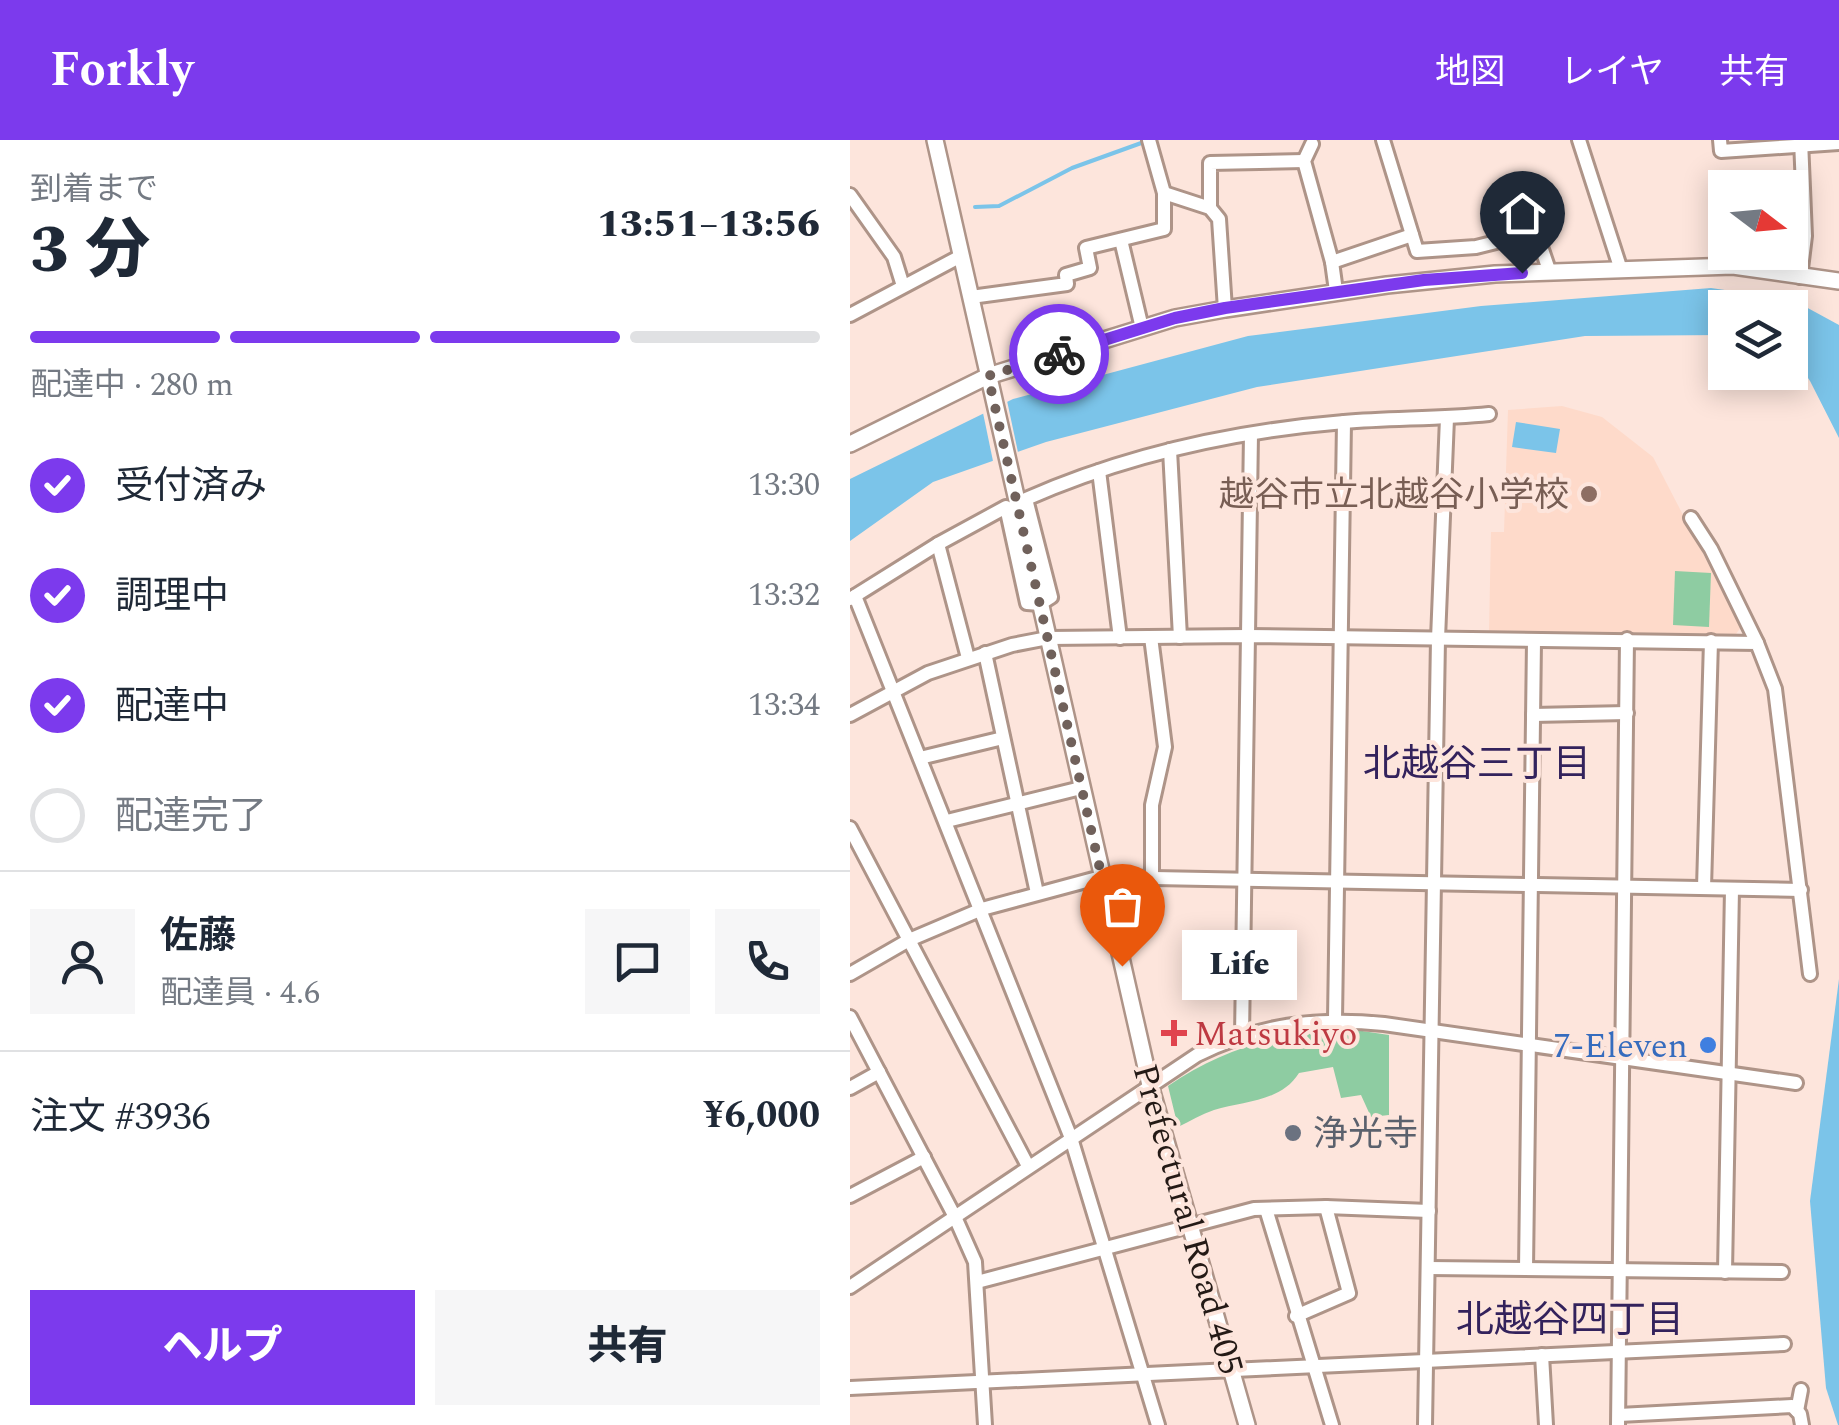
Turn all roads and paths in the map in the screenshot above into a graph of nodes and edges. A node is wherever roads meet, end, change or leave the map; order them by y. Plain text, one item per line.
1 (935, 140) edge
2 (1150, 140) edge
3 (1383, 140) edge
4 (1578, 140) edge
5 (1720, 140) edge
6 (1801, 143) edge
7 (1839, 143) edge
8 (1312, 144) dead end
9 (1304, 161) junction
10 (1164, 193) junction
11 (850, 195) edge
12 (1210, 208) junction
13 (1412, 235) junction
14 (1122, 240) junction
15 (961, 256) junction
16 (1332, 262) junction
17 (1621, 270) junction
18 (1550, 272) junction
19 (1800, 276) junction
20 (1839, 282) edge
21 (904, 286) junction
22 (1336, 292) junction
23 (971, 298) junction
24 (1225, 308) junction
25 (850, 315) edge
26 (1142, 328) junction
27 (989, 381) junction
28 (1489, 414) dead end
29 (1447, 418) junction
30 (1344, 422) junction
31 (1251, 434) junction
32 (850, 444) edge
33 (1170, 450) junction
34 (1098, 470) junction
35 (1690, 518) dead end
36 (938, 544) junction
37 (852, 598) edge
38 (1040, 604) junction
39 (1247, 636) junction
40 (1151, 637) junction
41 (1180, 637) junction
42 (1342, 637) junction
43 (1048, 638) junction
44 (1120, 638) junction
45 (1438, 639) junction
46 (1627, 639) junction
47 (1534, 641) junction
48 (1711, 641) junction
49 (1757, 643) junction
50 (985, 653) junction
51 (968, 658) junction
52 (892, 690) junction
53 (1626, 713) junction
54 (1534, 715) junction
55 (850, 716) edge
56 (1004, 738) junction
57 (920, 758) junction
58 (1082, 788) junction
59 (1018, 804) junction
60 (947, 821) junction
61 (850, 828) edge
62 (1101, 877) junction
63 (1152, 878) junction
64 (1242, 878) junction
65 (1337, 880) junction
66 (1434, 882) junction
67 (1531, 884) junction
68 (1625, 886) junction
69 (1704, 888) junction
70 (1732, 889) junction
71 (1801, 890) junction
72 (1037, 893) junction
73 (982, 908) junction
74 (909, 940) junction
75 (850, 974) edge
76 (1810, 974) dead end
77 (850, 1017) edge
78 (1335, 1019) junction
79 (1432, 1031) junction
80 (1242, 1036) junction
81 (1529, 1045) junction
82 (1624, 1059) junction
83 (879, 1072) junction
84 (1728, 1074) junction
85 (1796, 1083) dead end
86 (1150, 1084) junction
87 (850, 1088) edge
88 (1071, 1138) junction
89 (924, 1157) junction
90 (1028, 1166) junction
91 (850, 1196) edge
92 (1266, 1208) junction
93 (1326, 1208) junction
94 (1429, 1211) junction
95 (956, 1217) junction
96 (1190, 1226) junction
97 (1105, 1249) junction
98 (1428, 1268) junction
99 (1526, 1269) junction
100 (1620, 1270) junction
101 (1725, 1272) junction
102 (1782, 1272) dead end
103 (977, 1282) junction
104 (850, 1287) edge
105 (1296, 1316) junction
106 (1784, 1344) dead end
107 (1620, 1352) junction
108 (1542, 1355) junction
109 (1426, 1361) junction
110 (1313, 1367) junction
111 (1232, 1370) junction
112 (1143, 1374) junction
113 (983, 1381) junction
114 (850, 1388) edge
115 (1802, 1390) dead end
116 (1799, 1410) junction
117 (1618, 1420) edge
118 (985, 1425) edge
119 (1158, 1425) edge
120 (1246, 1425) edge
121 (1332, 1425) edge
122 (1425, 1425) edge
123 (1546, 1425) edge
124 (1802, 1425) edge

1 - 15 main road, Prefectural Road 405
2 - 10 street
3 - 13 street
4 - 17 street
5 - 6 street
6 - 7 street
6 - 19 street
8 - 9 street
9 - 12 street
9 - 16 street
10 - 12 street
10 - 14 street
11 - 21 street
12 - 24 street
13 - 16 street
13 - 18 street
14 - 23 street
14 - 26 street
15 - 21 street
15 - 23 main road, Prefectural Road 405
16 - 22 street
17 - 18 main road
17 - 19 main road
18 - 22 main road
19 - 20 main road
21 - 25 street
22 - 24 main road
23 - 27 main road, Prefectural Road 405
24 - 26 main road
26 - 27 main road
27 - 32 main road
27 - 38 main road, Prefectural Road 405
28 - 29 street
29 - 30 street
29 - 45 street
30 - 31 street
30 - 42 street
31 - 33 street
31 - 39 street
33 - 34 street
33 - 41 street
34 - 38 street
34 - 44 street
35 - 49 street
36 - 37 street
36 - 38 street
36 - 51 street
37 - 52 street
38 - 43 main road, Prefectural Road 405
39 - 41 street
39 - 42 street
39 - 64 street
40 - 41 street
40 - 44 street
40 - 63 street
42 - 45 street
42 - 65 street
43 - 44 street
43 - 50 street
43 - 58 main road, Prefectural Road 405
45 - 47 street
45 - 66 street
46 - 47 street
46 - 48 street
46 - 53 street
47 - 54 street
48 - 49 street
48 - 69 street
49 - 71 street
50 - 51 street
50 - 56 street
51 - 52 street
52 - 55 street
52 - 57 street
53 - 54 street
53 - 68 street
54 - 67 street
56 - 57 street
56 - 59 street
57 - 60 street
58 - 59 street
58 - 62 main road, Prefectural Road 405
59 - 60 street
59 - 72 street
60 - 73 street
61 - 74 street
62 - 63 street
62 - 72 street
62 - 86 main road, Prefectural Road 405
63 - 64 street
64 - 65 street
64 - 80 street
65 - 66 street
65 - 78 street
66 - 67 street
66 - 79 street
67 - 68 street
67 - 81 street
68 - 69 street
68 - 82 street
69 - 70 street
70 - 71 street
70 - 84 street
71 - 76 street
72 - 73 street
73 - 74 street
73 - 88 street
74 - 75 street
74 - 90 street
77 - 83 street
78 - 79 street
78 - 80 street
79 - 81 street
79 - 94 street
80 - 86 street
81 - 82 street
81 - 99 street
82 - 84 street
82 - 100 street
83 - 87 street
83 - 89 street
84 - 85 street
84 - 101 street
86 - 88 street
86 - 96 main road, Prefectural Road 405
88 - 90 street
88 - 97 street
89 - 91 street
89 - 95 street
90 - 95 street
92 - 93 street
92 - 96 street
92 - 105 street
93 - 94 street
93 - 105 street
94 - 98 street
95 - 103 street
95 - 104 street
96 - 97 street
96 - 111 main road, Prefectural Road 405
97 - 103 street
97 - 112 street
98 - 99 street
98 - 109 street
99 - 100 street
100 - 101 street
100 - 107 street
101 - 102 street
103 - 113 street
105 - 110 street
106 - 107 street
107 - 108 street
107 - 117 street
108 - 109 street
108 - 123 street
109 - 110 street
109 - 122 street
110 - 111 street
110 - 121 street
111 - 112 street
111 - 120 main road, Prefectural Road 405
112 - 113 street
112 - 119 street
113 - 114 street
113 - 118 street
115 - 116 street
116 - 117 street
116 - 124 street

